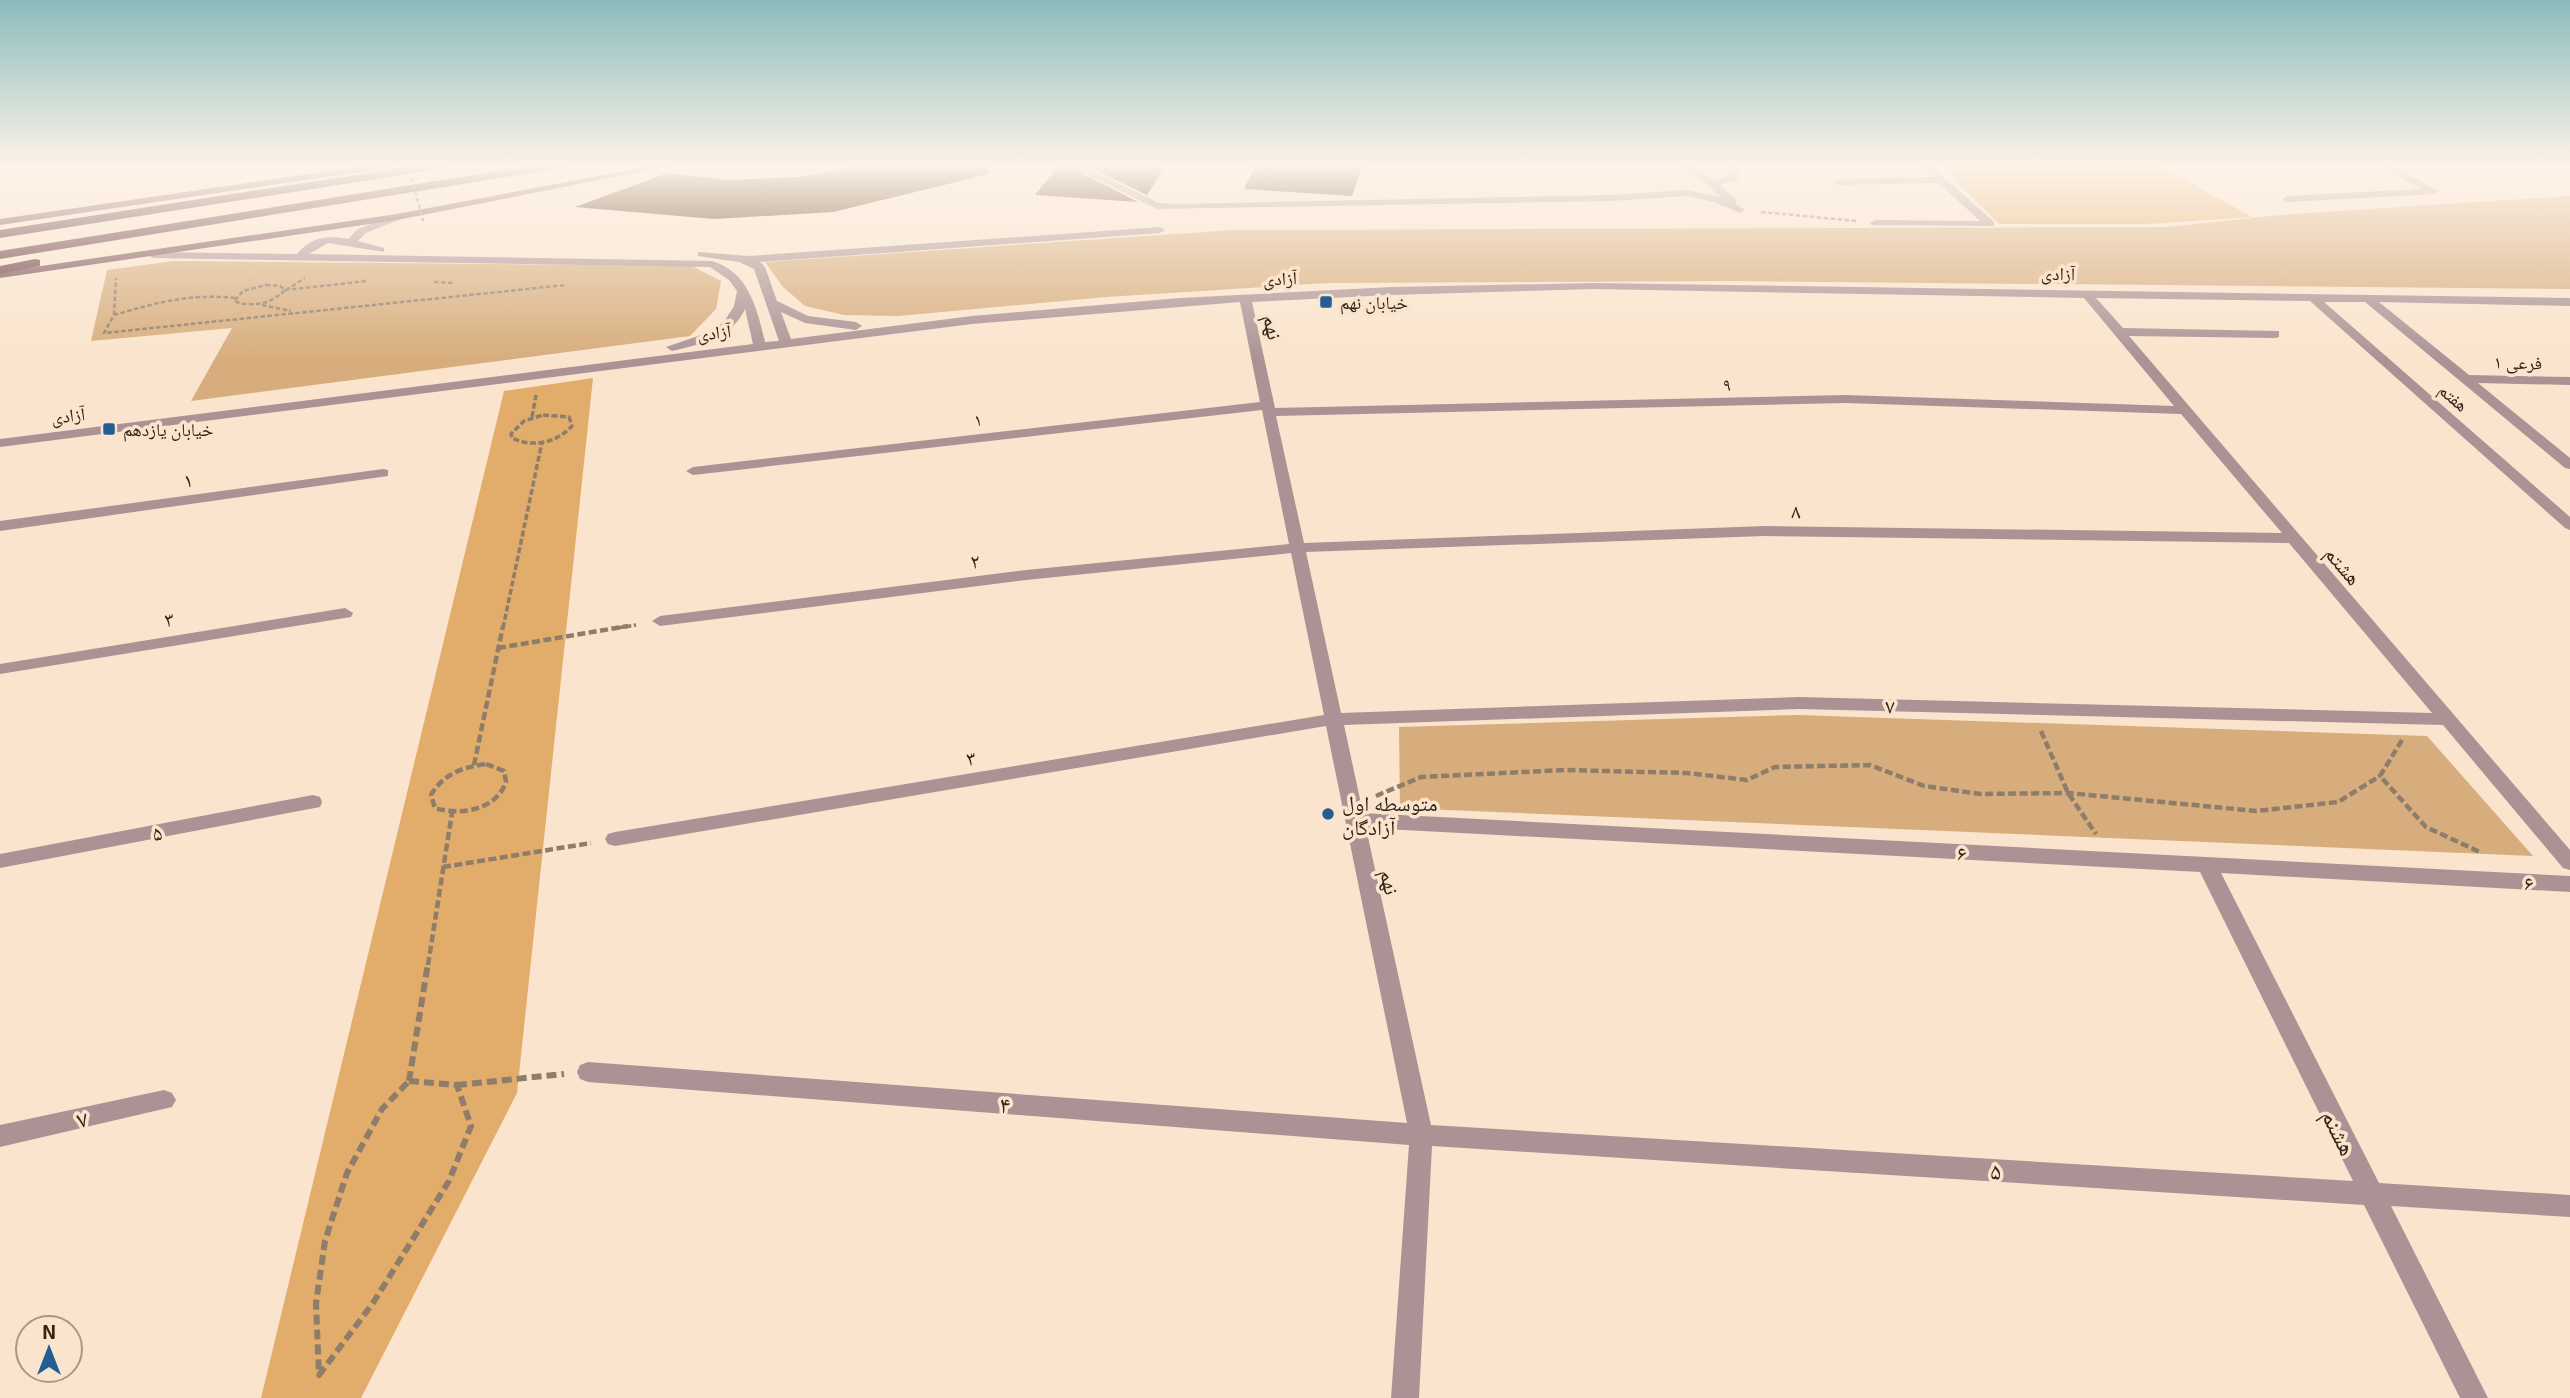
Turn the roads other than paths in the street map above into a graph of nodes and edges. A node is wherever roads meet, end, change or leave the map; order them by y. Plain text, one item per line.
1 (30, 229) edge
2 (160, 229) edge
3 (214, 229) edge
4 (318, 229) edge
5 (366, 229) edge
6 (1160, 230) dead end
7 (0, 234) edge
8 (352, 241) junction
9 (0, 254) edge
10 (153, 255) junction
11 (301, 256) junction
12 (747, 259) junction
13 (719, 267) junction
14 (0, 272) edge
15 (743, 286) junction
16 (2086, 293) junction
17 (2312, 297) junction
18 (1245, 299) junction
19 (2368, 299) junction
20 (2570, 302) edge
21 (772, 303) junction
22 (972, 320) junction
23 (2119, 332) junction
24 (2275, 334) dead end
25 (786, 343) junction
26 (760, 346) junction
27 (555, 371) junction
28 (2466, 379) junction
29 (2570, 381) edge
30 (1268, 408) junction
31 (2185, 410) junction
32 (0, 443) edge
33 (2570, 465) edge
34 (693, 471) dead end
35 (383, 473) dead end
36 (2570, 525) edge
37 (0, 526) edge
38 (2294, 538) junction
39 (1297, 548) junction
40 (345, 613) dead end
41 (660, 621) road end
42 (0, 669) edge
43 (1334, 719) junction
44 (2446, 719) junction
45 (313, 802) dead end
46 (1353, 813) junction
47 (615, 839) road end
48 (0, 861) edge
49 (2570, 863) edge
50 (2207, 865) junction
51 (2570, 884) edge
52 (588, 1072) road end
53 (164, 1100) dead end
54 (1421, 1135) junction
55 (0, 1136) edge
56 (2371, 1193) junction
57 (2570, 1206) edge
58 (1405, 1398) edge
59 (2474, 1398) edge

1 - 7 highway
2 - 9 highway
3 - 14 highway
4 - 10 main road
5 - 8 street
6 - 12 street
8 - 11 street
8 - 12 street
10 - 11 street
10 - 14 main road
11 - 13 street
12 - 13 street
12 - 21 street
13 - 15 street
15 - 26 street
15 - 27 street
16 - 17 street, آزادی
16 - 18 street, آزادی
16 - 23 street, هشتم
17 - 19 street, آزادی
17 - 36 street, هفتم
18 - 22 street, آزادی
18 - 30 street, نهم
19 - 20 street, آزادی
19 - 28 street, هفتم
21 - 22 street
21 - 25 street
22 - 25 street, آزادی
23 - 24 street
23 - 31 street, هشتم
25 - 26 street, آزادی
26 - 27 street, آزادی
27 - 32 street, آزادی
28 - 29 street, فرعی ۱
28 - 33 street, هفتم
30 - 31 street, ۹
30 - 34 street, ۱
30 - 39 street, نهم
31 - 38 street, هشتم
35 - 37 street, ۱
38 - 39 street, ۸
38 - 44 street, هشتم
39 - 41 street, ۲
39 - 43 street, نهم
40 - 42 street, ۳
43 - 44 street, ۷
43 - 46 street, نهم
43 - 47 street, ۳
44 - 49 street, هشتم
45 - 48 street, ۵
46 - 50 street, ۶
46 - 54 street, نهم
50 - 51 street, ۶
50 - 56 street, هشنم
52 - 54 street, ۴
53 - 55 street, ۷
54 - 56 street, ۵
54 - 58 street, نهم
56 - 57 street, ۵
56 - 59 street, هشنم

